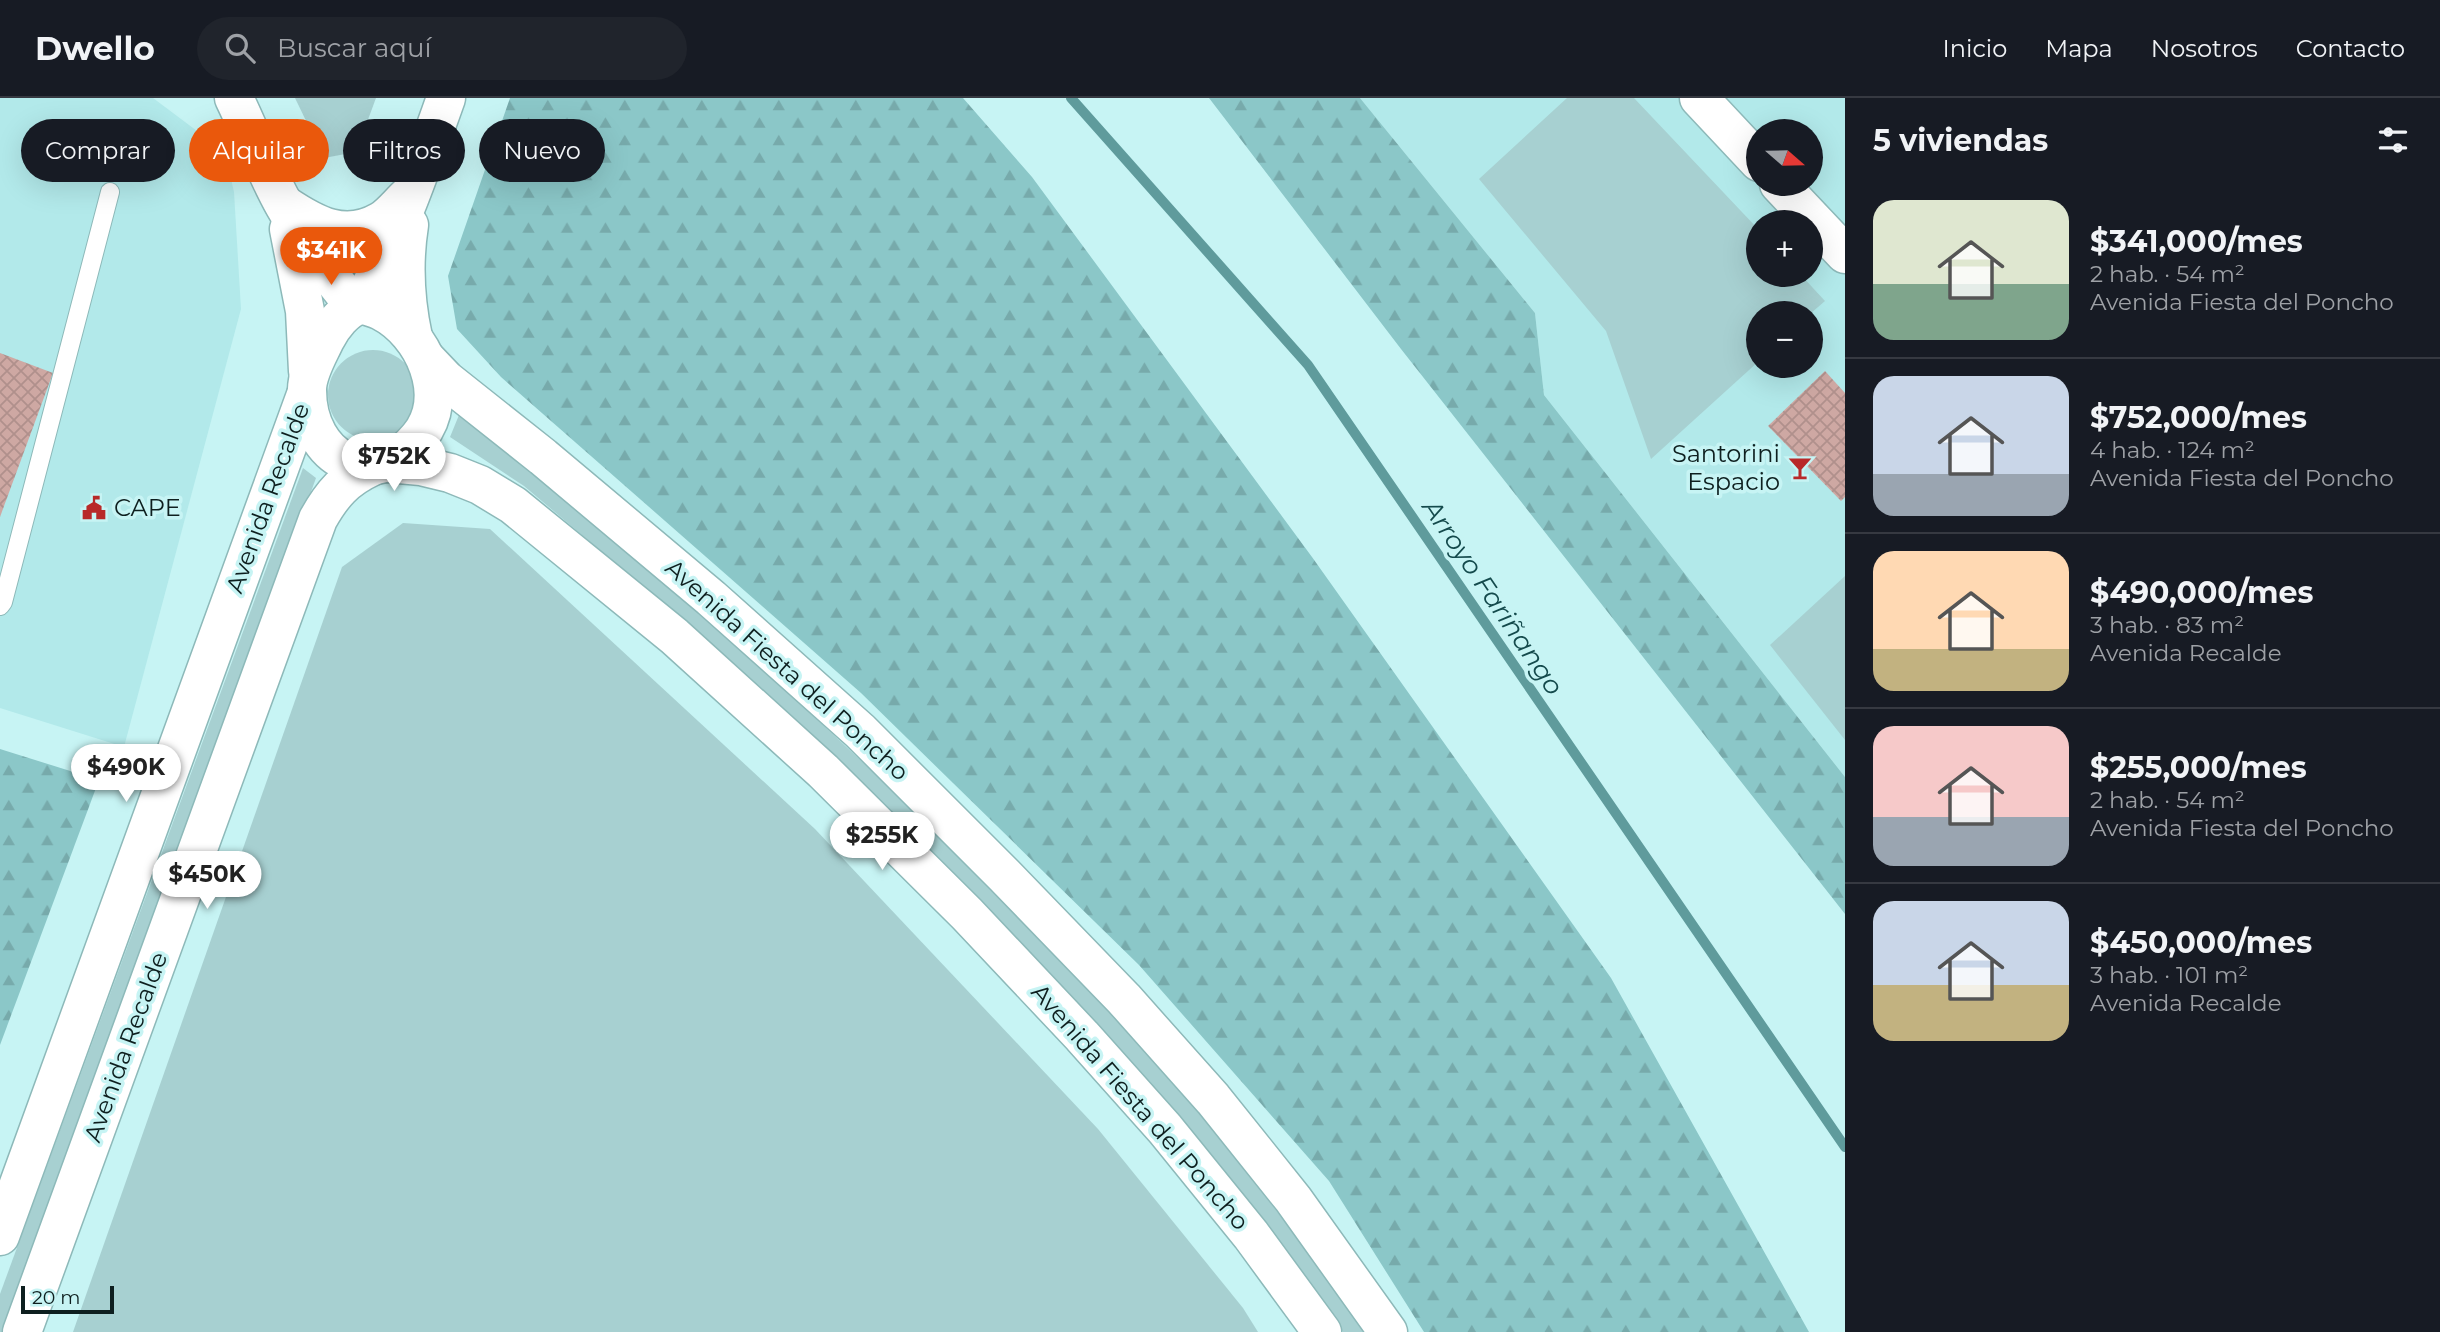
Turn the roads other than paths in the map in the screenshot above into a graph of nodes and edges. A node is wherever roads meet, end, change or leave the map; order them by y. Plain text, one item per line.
1 (234, 98) edge
2 (446, 98) edge
3 (1699, 98) edge
4 (1746, 148) edge
5 (414, 190) junction
6 (110, 192) dead end
7 (1790, 196) edge
8 (283, 204) junction
9 (1845, 254) edge
10 (358, 305) junction
11 (419, 348) junction
12 (308, 387) junction
13 (380, 465) junction
14 (0, 606) edge
15 (0, 1236) edge
16 (22, 1332) edge
17 (1322, 1332) edge
18 (1388, 1332) edge

1 - 8 street
2 - 5 street
3 - 4 street
5 - 8 street
5 - 10 street
5 - 11 street
6 - 14 lane
7 - 9 street
8 - 10 street
8 - 12 street
10 - 11 street
10 - 12 street
11 - 13 street
11 - 18 street, Avenida Fiesta del Poncho
12 - 13 street
12 - 15 street, Avenida Recalde
13 - 16 street, Avenida Recalde
13 - 17 street, Avenida Fiesta del Poncho

